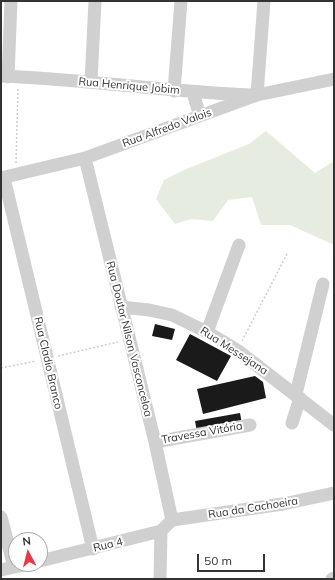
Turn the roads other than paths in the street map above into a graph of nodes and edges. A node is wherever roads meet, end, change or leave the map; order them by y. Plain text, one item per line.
1 (11, 1) edge
2 (96, 1) edge
3 (181, 1) edge
4 (264, 1) edge
5 (9, 77) edge
6 (334, 79) edge
7 (91, 82) junction
8 (174, 91) junction
9 (194, 93) junction
10 (257, 95) junction
11 (200, 116) junction
12 (85, 158) junction
13 (7, 177) edge
14 (239, 245) dead end
15 (323, 284) dead end
16 (121, 307) junction
17 (207, 332) junction
18 (298, 396) junction
19 (333, 422) edge
20 (292, 423) dead end
21 (250, 424) dead end
22 (155, 442) junction
23 (334, 493) edge
24 (1, 517) edge
25 (172, 520) junction
26 (162, 532) junction
27 (93, 549) junction
28 (48, 559) edge
29 (7, 569) edge
30 (160, 579) edge

1 - 5 street
2 - 7 street
3 - 8 street
4 - 10 street
5 - 7 street, Rua Henrique Jobim
6 - 10 street, Rua Alfredo Valois
7 - 8 street, Rua Henrique Jobim
8 - 9 street, Rua Henrique Jobim
9 - 10 street, Rua Henrique Jobim
9 - 11 street
10 - 11 street, Rua Alfredo Valois
11 - 12 street, Rua Alfredo Valois
12 - 13 street, Rua Alfredo Valois
12 - 16 street, Rua Doutor Nilson Vasconceloa
13 - 27 street, Rua Cladio Branco
14 - 17 street
15 - 18 street
16 - 17 street, Rua Messejana
16 - 22 street, Rua Doutor Nilson Vasconceloa
17 - 18 street, Rua Messejana
18 - 19 street, Rua Messejana
18 - 20 street
21 - 22 street, Travessa Vitória
22 - 25 street, Rua Doutor Nilson Vasconceloa
23 - 25 street, Rua da Cachoeira
24 - 29 street
25 - 26 street
26 - 27 street, Rua 4
26 - 30 street
27 - 28 street, Rua 4

